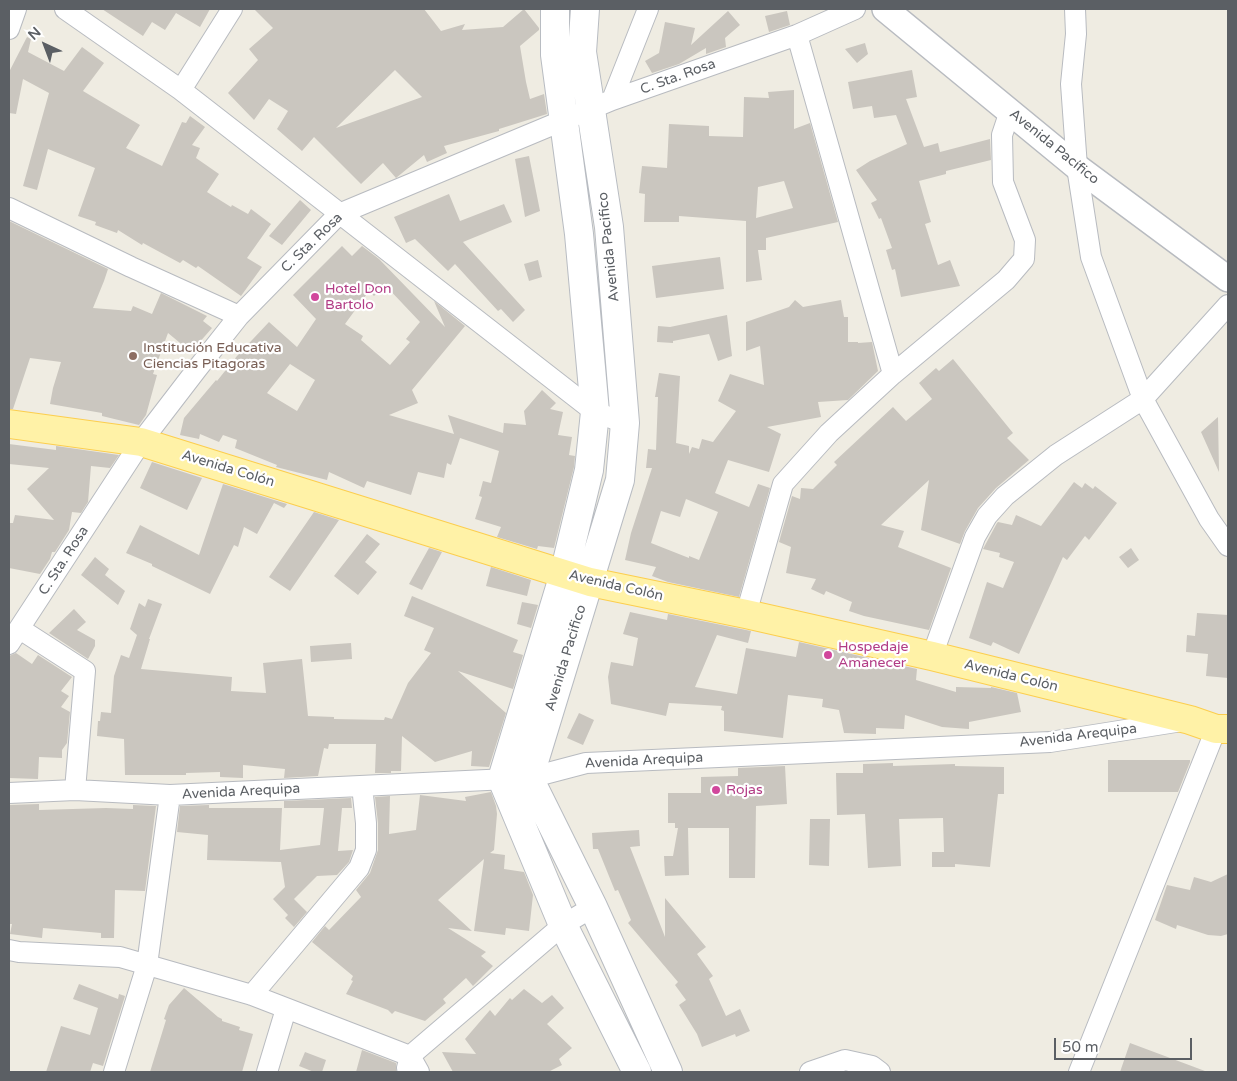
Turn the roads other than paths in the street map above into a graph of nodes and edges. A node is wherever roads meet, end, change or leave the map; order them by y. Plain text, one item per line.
1 (16, 9) edge
2 (65, 9) edge
3 (232, 9) edge
4 (554, 9) edge
5 (648, 9) edge
6 (855, 9) edge
7 (885, 9) edge
8 (1075, 9) edge
9 (584, 14) edge
10 (9, 29) edge
11 (797, 34) junction
12 (181, 90) junction
13 (602, 104) junction
14 (1010, 111) junction
15 (563, 120) junction
16 (1078, 167) junction
17 (9, 208) edge
18 (339, 214) junction
19 (609, 227) junction
20 (578, 234) junction
21 (1228, 279) edge
22 (1228, 305) edge
23 (239, 316) junction
24 (893, 374) junction
25 (1144, 399) junction
26 (595, 412) junction
27 (625, 423) junction
28 (9, 424) edge
29 (141, 442) junction
30 (1228, 546) edge
31 (564, 574) junction
32 (590, 582) junction
33 (746, 614) junction
34 (12, 638) edge
35 (932, 656) junction
36 (1190, 720) junction
37 (1222, 729) edge
38 (529, 778) junction
39 (502, 779) junction
40 (362, 786) junction
41 (74, 790) junction
42 (9, 793) edge
43 (170, 795) junction
44 (593, 907) junction
45 (563, 925) junction
46 (9, 950) edge
47 (147, 965) junction
48 (252, 995) junction
49 (286, 1009) junction
50 (412, 1067) edge
51 (114, 1072) edge
52 (267, 1072) edge
53 (637, 1072) edge
54 (668, 1072) edge
55 (810, 1072) edge
56 (880, 1072) edge
57 (1079, 1072) edge

1 - 10 street
2 - 12 street
3 - 12 street
4 - 9 street
4 - 15 main road, Avenida Pacifico
5 - 13 street
6 - 11 street, C. Sta. Rosa
7 - 14 street, Avenida Pacífico
8 - 16 street
9 - 13 main road, Avenida Pacifico
11 - 13 street, C. Sta. Rosa
11 - 24 street
12 - 18 street
13 - 15 street, C. Sta. Rosa
13 - 19 main road, Avenida Pacifico
14 - 16 street, Avenida Pacífico
14 - 24 street
15 - 18 street, C. Sta. Rosa
15 - 20 main road, Avenida Pacifico
16 - 21 street, Avenida Pacífico
16 - 25 street
17 - 23 street
18 - 23 street, C. Sta. Rosa
18 - 26 street
19 - 20 main road
19 - 27 main road, Avenida Pacifico
20 - 26 main road, Avenida Pacifico
22 - 25 street
23 - 29 street, C. Sta. Rosa
24 - 33 street
25 - 30 street
25 - 35 street
26 - 27 street
26 - 31 main road, Avenida Pacifico
27 - 32 main road, Avenida Pacifico
28 - 29 main road, Avenida Colón
29 - 31 main road, Avenida Colón
29 - 34 street, C. Sta. Rosa
31 - 32 main road, Avenida Colón
31 - 39 main road, Avenida Pacifico
32 - 33 main road, Avenida Colón
32 - 38 main road, Avenida Pacifico
33 - 35 main road, Avenida Colón
34 - 41 street
35 - 36 main road, Avenida Colón
36 - 37 main road, Avenida Colón
36 - 38 street, Avenida Arequipa
37 - 57 street
38 - 39 street, Avenida Arequipa
38 - 44 main road
39 - 40 street, Avenida Arequipa
39 - 45 main road
40 - 43 street, Avenida Arequipa
40 - 48 street
41 - 42 street, Avenida Arequipa
41 - 43 street, Avenida Arequipa
43 - 47 street
44 - 45 street
44 - 54 main road
45 - 50 street
45 - 53 main road
46 - 47 street
47 - 48 street
47 - 51 street
48 - 49 street
49 - 50 street
49 - 52 street
55 - 56 street

